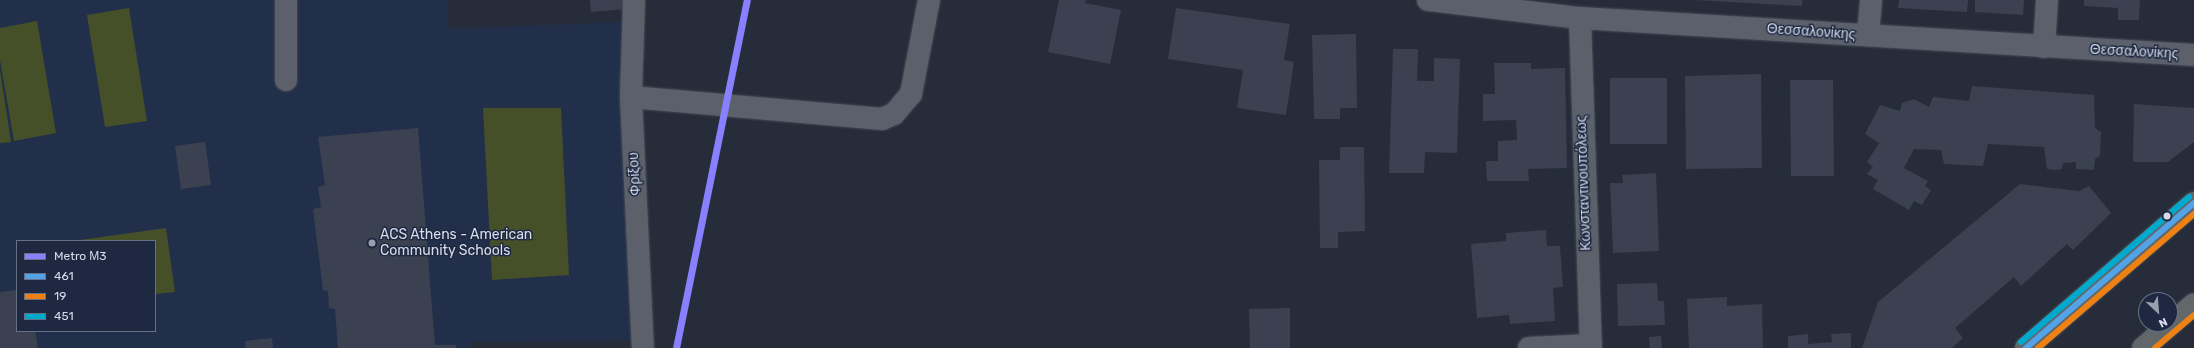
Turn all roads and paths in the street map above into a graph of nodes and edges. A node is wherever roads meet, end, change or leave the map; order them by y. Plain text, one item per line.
1 (286, 0) edge
2 (634, 0) edge
3 (929, 0) edge
4 (1428, 0) edge
5 (1871, 0) edge
6 (2047, 0) edge
7 (1580, 18) junction
8 (1868, 35) junction
9 (2044, 47) junction
10 (2194, 55) edge
11 (286, 80) dead end
12 (631, 97) junction
13 (2194, 203) edge
14 (2194, 304) edge
15 (1591, 346) edge
16 (643, 348) edge
17 (1529, 348) edge
18 (2026, 348) edge
19 (2143, 348) edge

1 - 11 street
2 - 12 street, Φρίξου
3 - 12 street
4 - 7 street, Θεσσαλονίκης
5 - 8 street
6 - 9 street
7 - 8 street, Θεσσαλονίκης
7 - 15 street, Κωνσταντινουπόλεως
8 - 9 street, Θεσσαλονίκης
9 - 10 street, Θεσσαλονίκης
12 - 16 street, Φρίξου
13 - 18 main road
14 - 19 main road
15 - 17 street

